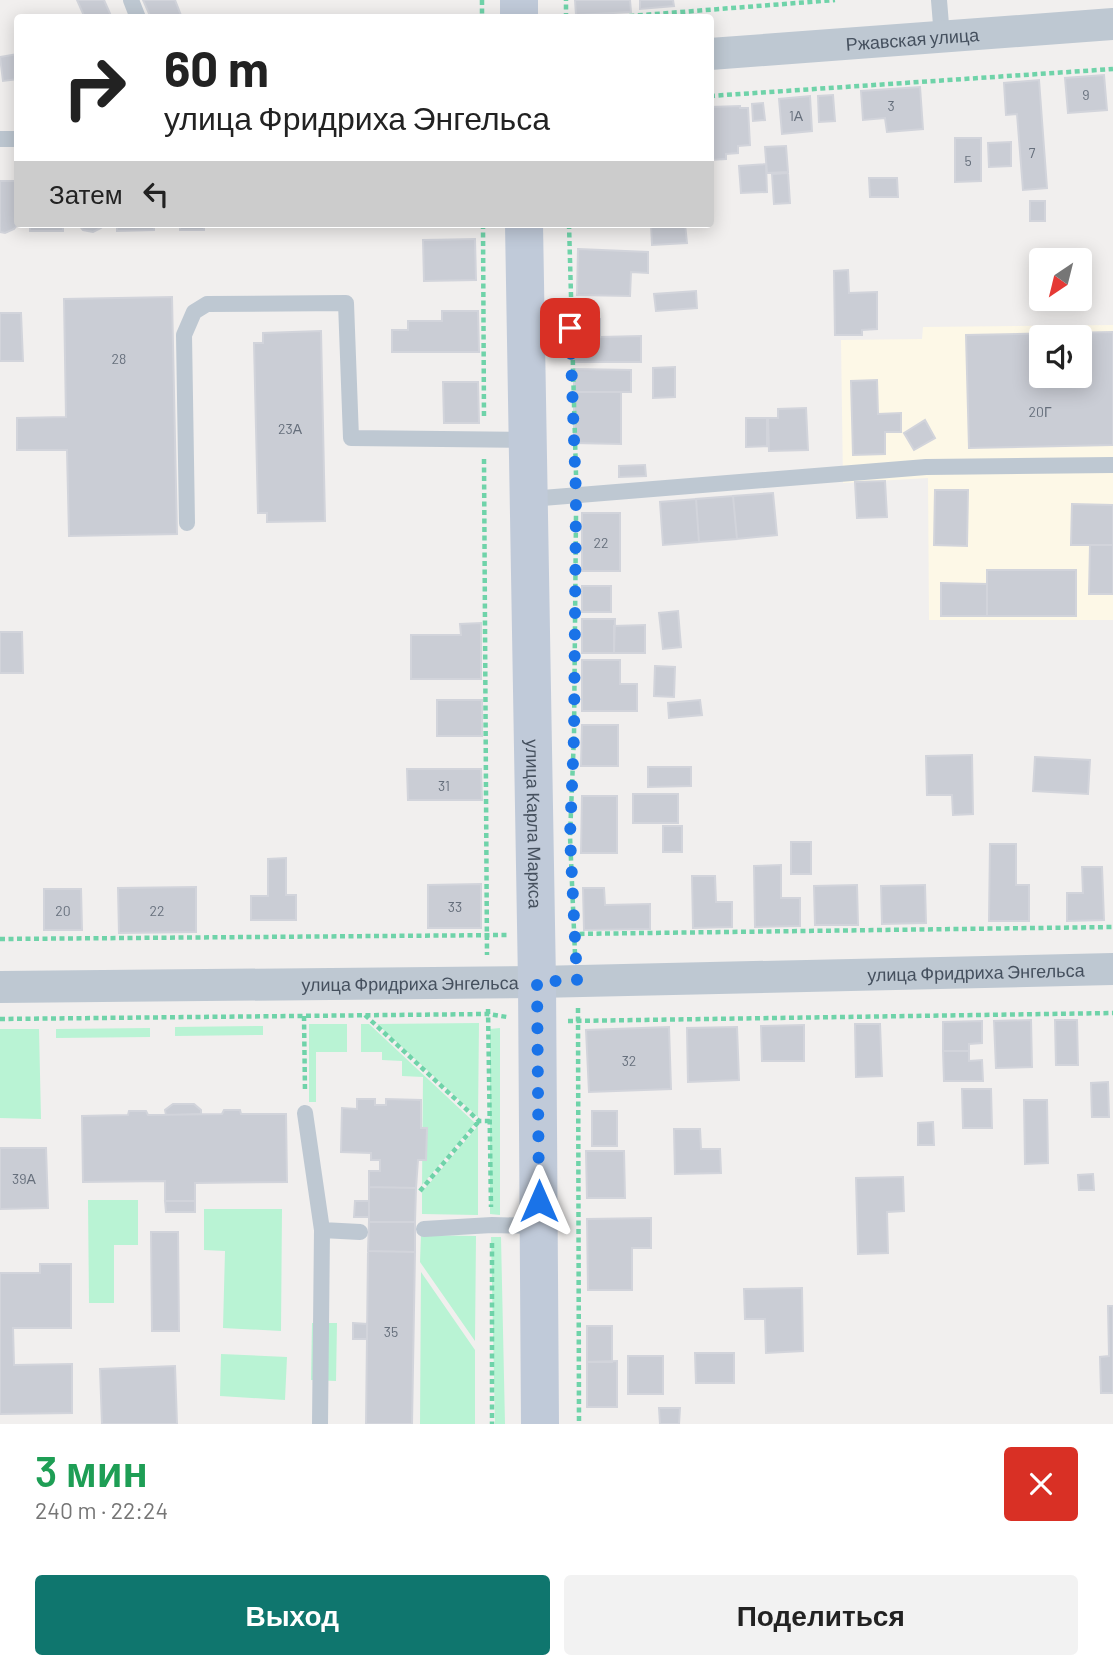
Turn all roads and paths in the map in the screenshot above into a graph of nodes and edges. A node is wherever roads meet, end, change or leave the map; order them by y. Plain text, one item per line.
1 (835, 0) edge
2 (939, 0) edge
3 (655, 14) edge
4 (1113, 24) edge
5 (942, 37) junction
6 (714, 54) edge
7 (1113, 69) edge
8 (714, 96) edge
9 (483, 228) edge
10 (524, 228) edge
11 (569, 228) edge
12 (484, 440) junction
13 (528, 440) junction
14 (1113, 466) edge
15 (576, 495) junction
16 (530, 499) junction
17 (187, 523) dead end
18 (1113, 969) edge
19 (577, 980) junction
20 (488, 982) junction
21 (537, 982) junction
22 (0, 988) edge
23 (1113, 1013) edge
24 (488, 1014) junction
25 (365, 1015) junction
26 (304, 1016) junction
27 (0, 1019) edge
28 (579, 1020) junction
29 (538, 1021) junction
30 (305, 1113) joint
31 (479, 1121) junction
32 (490, 1121) junction
33 (420, 1191) dead end
34 (492, 1226) junction
35 (539, 1226) junction
36 (424, 1229) dead end
37 (321, 1230) junction
38 (360, 1232) dead end
39 (320, 1424) edge
40 (492, 1424) edge
41 (540, 1424) edge
42 (579, 1424) edge

1 - 3 path
2 - 5 lane
4 - 5 street, Ржавская улица
5 - 6 street, Ржавская улица
7 - 8 path
9 - 12 path
10 - 13 main road, улица Карла Маркса
11 - 15 path
12 - 13 lane
12 - 17 lane
12 - 20 path
13 - 16 main road, улица Карла Маркса
14 - 15 lane
15 - 16 lane
15 - 19 path
16 - 21 main road, улица Карла Маркса
18 - 19 street, улица Фридриха Энгельса
19 - 21 street, улица Фридриха Энгельса
19 - 28 path
20 - 21 street, улица Фридриха Энгельса
20 - 22 street, улица Фридриха Энгельса
20 - 24 path
21 - 29 main road, улица Карла Маркса
23 - 28 path
24 - 25 path
24 - 29 path
24 - 32 path
25 - 26 path
25 - 31 path
26 - 27 path
26 - 30 path
28 - 29 path
28 - 42 path
29 - 35 main road, улица Карла Маркса
30 - 37 lane
31 - 32 path
31 - 33 path
32 - 34 path
34 - 35 lane
34 - 36 lane
34 - 40 path
35 - 41 main road, улица Карла Маркса
37 - 38 lane
37 - 39 lane

